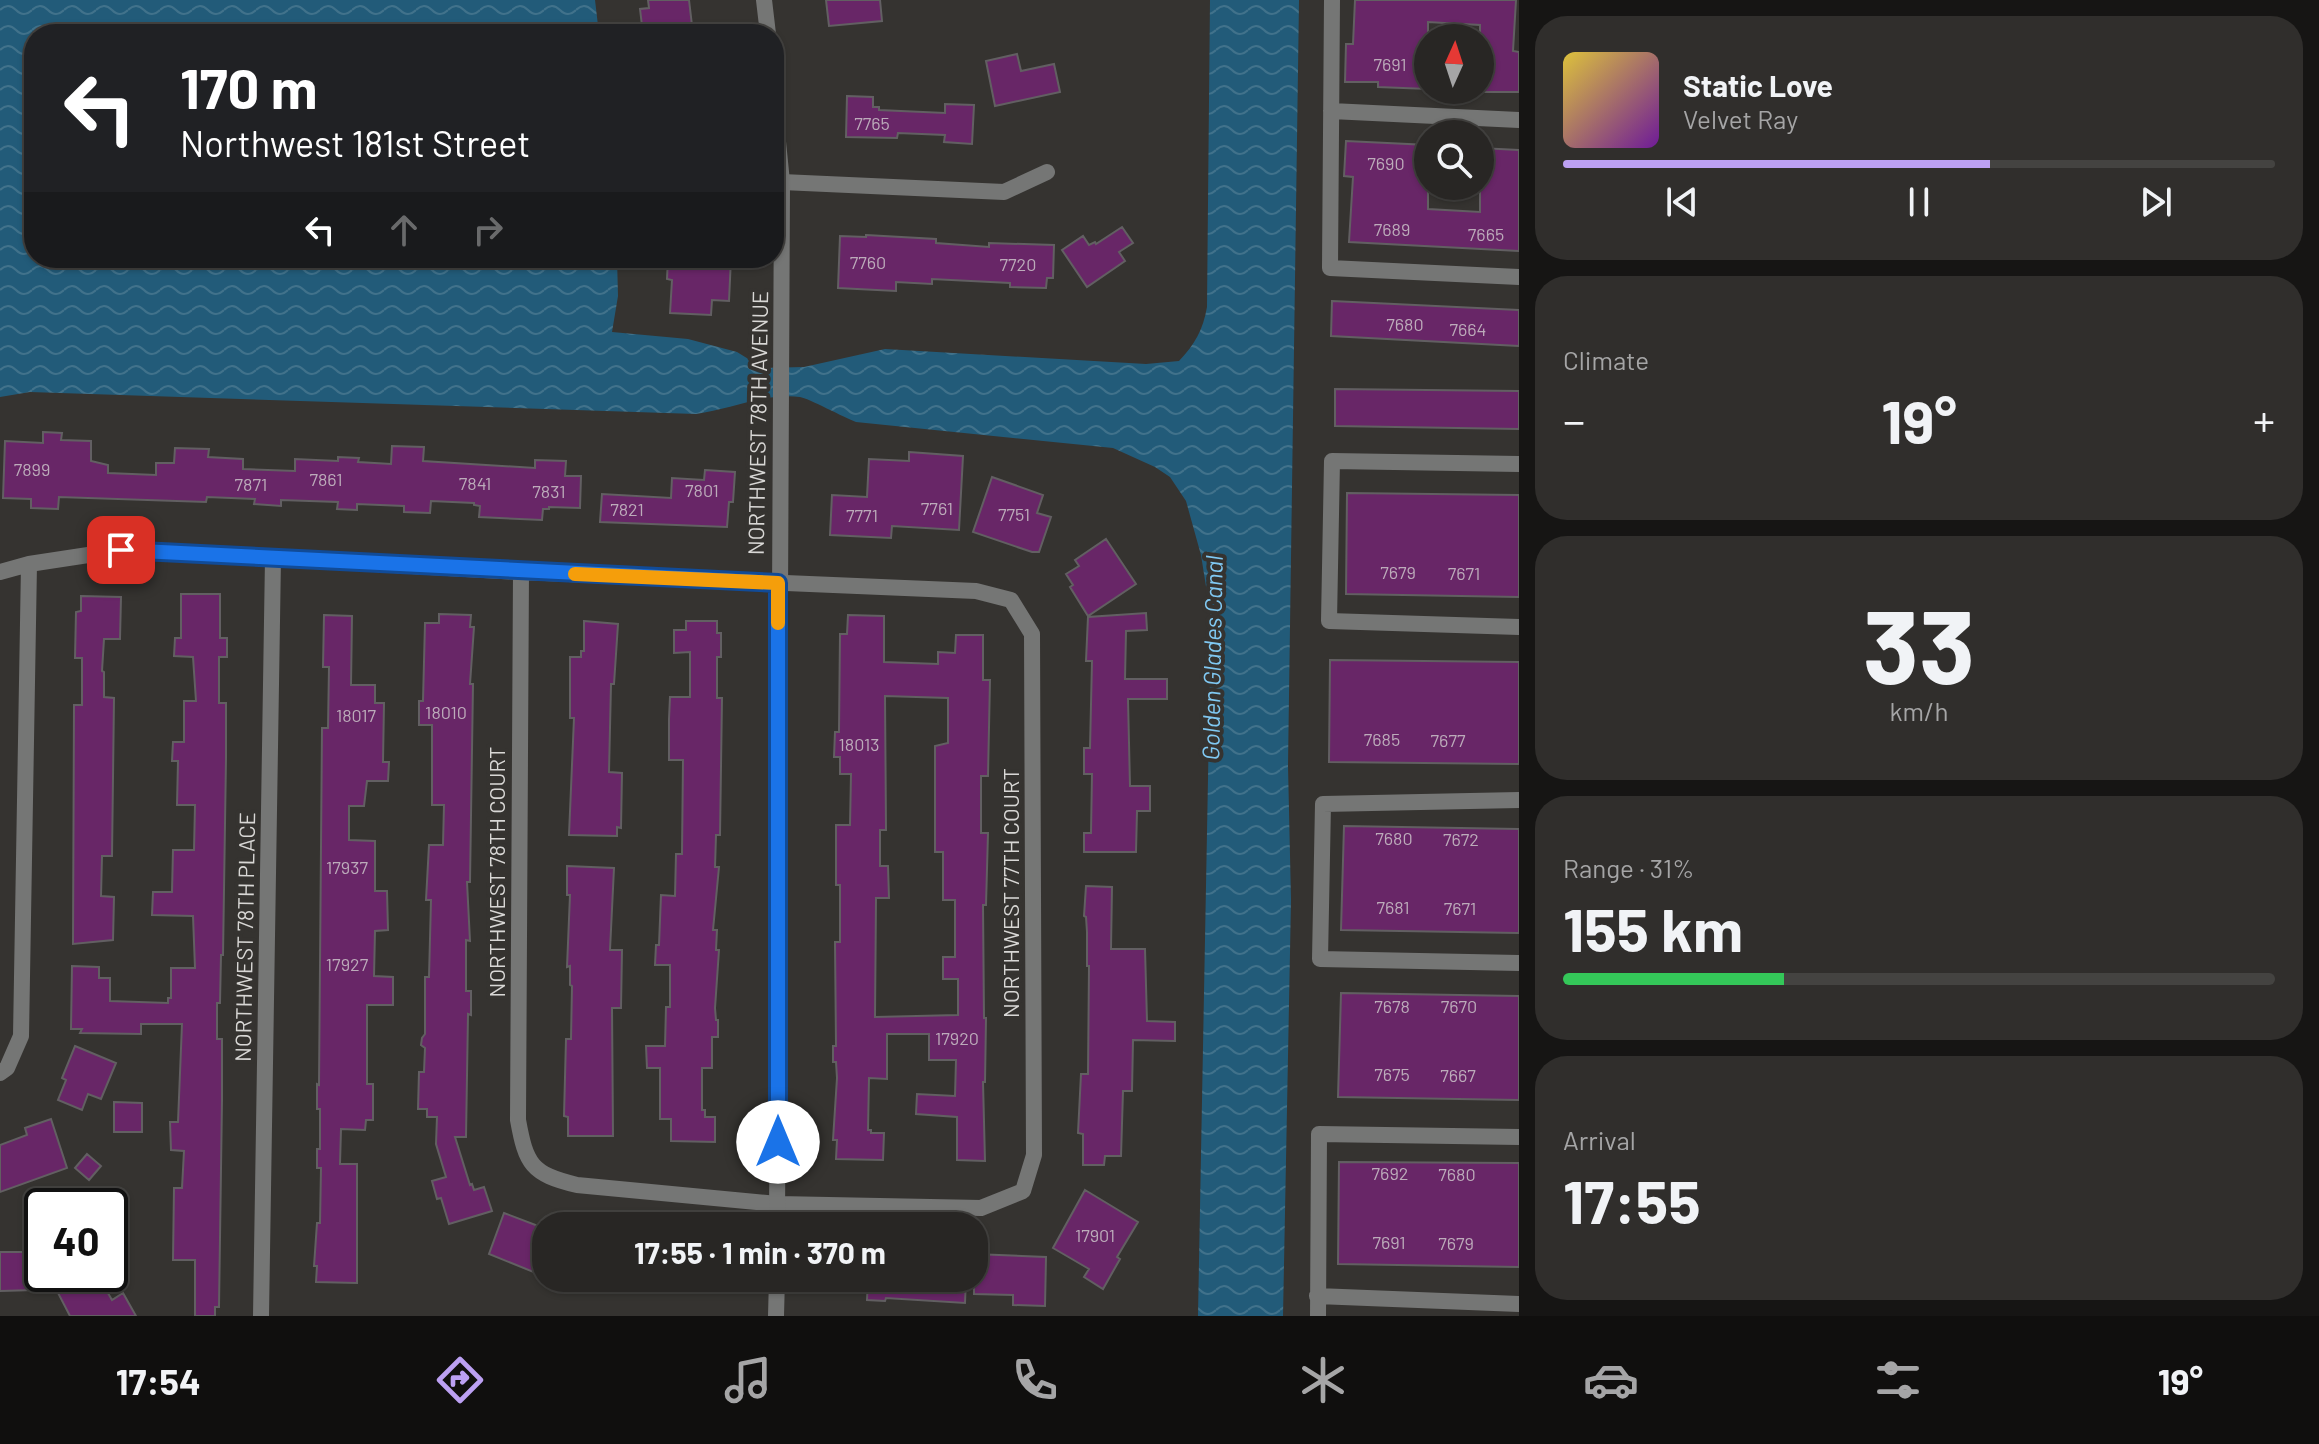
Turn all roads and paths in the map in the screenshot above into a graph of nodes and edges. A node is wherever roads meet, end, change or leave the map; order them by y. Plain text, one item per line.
1 (764, 0) edge
2 (1332, 0) edge
3 (767, 24) edge
4 (1331, 111) junction
5 (1519, 120) edge
6 (1047, 172) dead end
7 (784, 182) edge
8 (782, 268) edge
9 (1519, 277) edge
10 (1519, 464) edge
11 (273, 558) junction
12 (29, 564) junction
13 (0, 572) edge
14 (521, 572) junction
15 (778, 583) junction
16 (1519, 627) edge
17 (1519, 800) edge
18 (1519, 963) edge
19 (3, 1071) edge
20 (1519, 1137) edge
21 (778, 1204) junction
22 (778, 1212) edge
23 (777, 1292) edge
24 (1317, 1296) junction
25 (1519, 1304) edge
26 (261, 1316) edge
27 (776, 1316) edge
28 (1318, 1316) edge

1 - 3 street
2 - 4 street
4 - 5 street
4 - 9 street
6 - 7 street
8 - 15 street, NORTHWEST 78TH AVENUE
10 - 16 street
11 - 12 street
11 - 14 street
11 - 26 street, NORTHWEST 78TH PLACE
12 - 13 street
12 - 19 street
14 - 15 street
14 - 21 street, NORTHWEST 78TH COURT
15 - 21 street, NORTHWEST 78TH AVENUE
15 - 21 street, NORTHWEST 77TH COURT
17 - 18 street
20 - 24 street
21 - 22 street, NORTHWEST 78TH AVENUE
23 - 27 street
24 - 25 street
24 - 28 street

